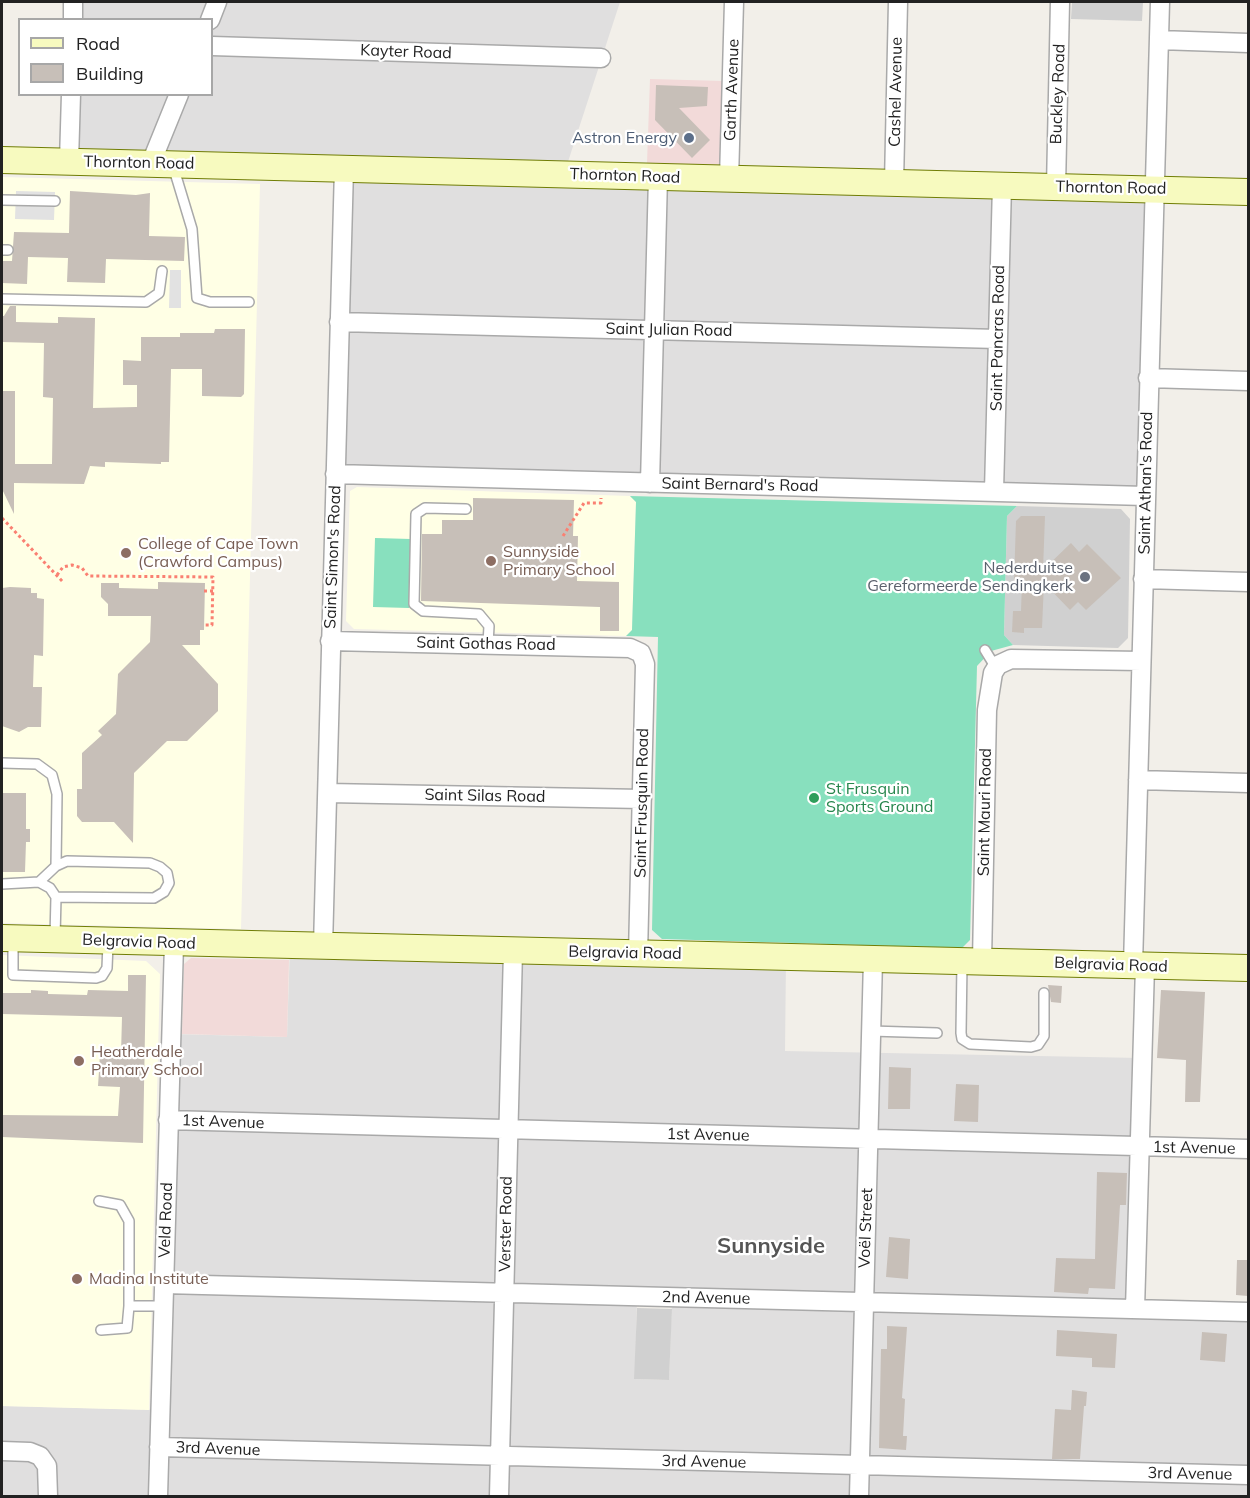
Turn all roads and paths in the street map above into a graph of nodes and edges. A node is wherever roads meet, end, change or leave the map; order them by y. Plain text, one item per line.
1 (74, 2) edge
2 (217, 2) edge
3 (734, 2) edge
4 (898, 2) edge
5 (1060, 2) edge
6 (1160, 2) edge
7 (73, 18) edge
8 (211, 18) edge
9 (1159, 40) junction
10 (1248, 43) edge
11 (213, 46) edge
12 (601, 58) dead end
13 (71, 96) edge
14 (179, 96) edge
15 (2, 160) edge
16 (69, 161) junction
17 (162, 164) junction
18 (344, 168) junction
19 (658, 177) junction
20 (729, 179) junction
21 (894, 183) junction
22 (1002, 185) junction
23 (1056, 187) junction
24 (1155, 189) junction
25 (1248, 192) edge
26 (2, 200) edge
27 (55, 201) dead end
28 (162, 271) dead end
29 (2, 299) edge
30 (249, 302) dead end
31 (339, 322) junction
32 (654, 330) junction
33 (998, 339) junction
34 (1148, 378) junction
35 (1248, 381) edge
36 (335, 474) junction
37 (650, 483) junction
38 (994, 491) junction
39 (601, 492) dead end
40 (1145, 496) junction
41 (466, 510) dead end
42 (2, 518) edge
43 (563, 536) dead end
44 (57, 575) junction
45 (1143, 579) junction
46 (1248, 582) edge
47 (64, 583) dead end
48 (204, 591) dead end
49 (213, 591) junction
50 (204, 625) dead end
51 (330, 640) junction
52 (488, 644) junction
53 (985, 650) dead end
54 (641, 653) joint
55 (1141, 661) junction
56 (997, 667) junction
57 (2, 763) edge
58 (1138, 780) junction
59 (1248, 783) edge
60 (328, 793) junction
61 (642, 800) junction
62 (56, 866) junction
63 (39, 882) junction
64 (2, 884) edge
65 (56, 897) junction
66 (7, 938) edge
67 (55, 939) junction
68 (108, 941) junction
69 (174, 944) junction
70 (323, 946) junction
71 (513, 951) junction
72 (638, 954) junction
73 (873, 960) junction
74 (972, 961) junction
75 (1139, 966) junction
76 (1248, 968) edge
77 (2, 975) edge
78 (13, 975) junction
79 (1044, 993) dead end
80 (871, 1031) junction
81 (937, 1033) dead end
82 (168, 1120) junction
83 (508, 1130) junction
84 (868, 1139) junction
85 (1139, 1147) junction
86 (1248, 1149) edge
87 (99, 1201) dead end
88 (164, 1284) junction
89 (504, 1293) junction
90 (864, 1302) junction
91 (129, 1306) junction
92 (163, 1306) junction
93 (1135, 1309) junction
94 (1248, 1312) edge
95 (101, 1330) dead end
96 (159, 1447) junction
97 (2, 1451) edge
98 (501, 1456) junction
99 (860, 1466) junction
100 (1248, 1475) edge
101 (48, 1497) edge
102 (158, 1497) edge
103 (500, 1497) edge
104 (859, 1497) edge

1 - 7 street
2 - 8 street
3 - 20 street, Garth Avenue
4 - 21 street, Cashel Avenue
5 - 23 street, Buckley Road
6 - 9 street, Saint Athan's Road
9 - 10 street
9 - 24 street, Saint Athan's Road
11 - 12 street, Kayter Road
13 - 16 street
14 - 17 street
15 - 16 street, Thornton Road
16 - 17 street, Thornton Road
17 - 18 street, Thornton Road
17 - 30 lane
18 - 19 street, Thornton Road
18 - 31 street, Saint Simon's Road
19 - 20 street, Thornton Road
19 - 32 street
20 - 21 street, Thornton Road
21 - 22 street, Thornton Road
22 - 23 street, Thornton Road
22 - 33 street, Saint Pancras Road
23 - 24 street, Thornton Road
24 - 25 street, Thornton Road
24 - 34 street, Saint Athan's Road
26 - 27 lane
28 - 29 lane
31 - 32 street, Saint Julian Road
31 - 36 street, Saint Simon's Road
32 - 33 street, Saint Julian Road
32 - 37 street
33 - 38 street, Saint Pancras Road
34 - 35 street
34 - 40 street, Saint Athan's Road
36 - 37 street, Saint Bernard's Road
36 - 51 street, Saint Simon's Road
37 - 38 street, Saint Bernard's Road
38 - 40 street, Saint Bernard's Road
39 - 43 path
40 - 45 street, Saint Athan's Road
41 - 52 lane
42 - 44 path
44 - 47 path
44 - 49 path
45 - 46 street
45 - 55 street, Saint Athan's Road
48 - 49 path
49 - 50 path
51 - 52 street, Saint Gothas Road
51 - 60 street, Saint Simon's Road
52 - 54 street, Saint Gothas Road
53 - 56 lane
54 - 61 street, Saint Frusquin Road
55 - 56 street
55 - 58 street, Saint Athan's Road
56 - 74 street, Saint Mauri Road
57 - 62 lane
58 - 59 street
58 - 75 street, Saint Athan's Road
60 - 61 street, Saint Silas Road
60 - 70 street, Saint Simon's Road
61 - 72 street, Saint Frusquin Road
62 - 63 lane
62 - 65 lane
63 - 64 lane
63 - 65 lane
65 - 67 lane
66 - 67 street, Belgravia Road
66 - 78 lane
67 - 68 street, Belgravia Road
68 - 69 street, Belgravia Road
68 - 78 lane
69 - 70 street, Belgravia Road
69 - 82 street, Veld Road
70 - 71 street, Belgravia Road
71 - 72 street, Belgravia Road
71 - 83 street, Verster Road
72 - 73 street, Belgravia Road
73 - 74 street, Belgravia Road
73 - 80 street, Voël Street
74 - 75 street, Belgravia Road
74 - 79 lane
75 - 76 street, Belgravia Road
75 - 85 street, Saint Athan's Road
77 - 78 lane
80 - 81 lane
80 - 84 street, Voël Street
82 - 83 street, 1st Avenue
82 - 88 street, Veld Road
83 - 84 street, 1st Avenue
83 - 89 street, Verster Road
84 - 85 street, 1st Avenue
84 - 90 street, Voël Street
85 - 86 street, 1st Avenue
85 - 93 street, Saint Athan's Road
87 - 91 lane
88 - 89 street, 2nd Avenue
88 - 92 street, Veld Road
89 - 90 street, 2nd Avenue
89 - 98 street, Verster Road
90 - 93 street, 2nd Avenue
90 - 99 street, Voël Street
91 - 92 lane
91 - 95 lane
92 - 96 street, Veld Road
93 - 94 street, 2nd Avenue
96 - 98 street, 3rd Avenue
96 - 102 street, Veld Road
97 - 101 street
98 - 99 street, 3rd Avenue
98 - 103 street, Verster Road
99 - 100 street, 3rd Avenue
99 - 104 street, Voël Street

